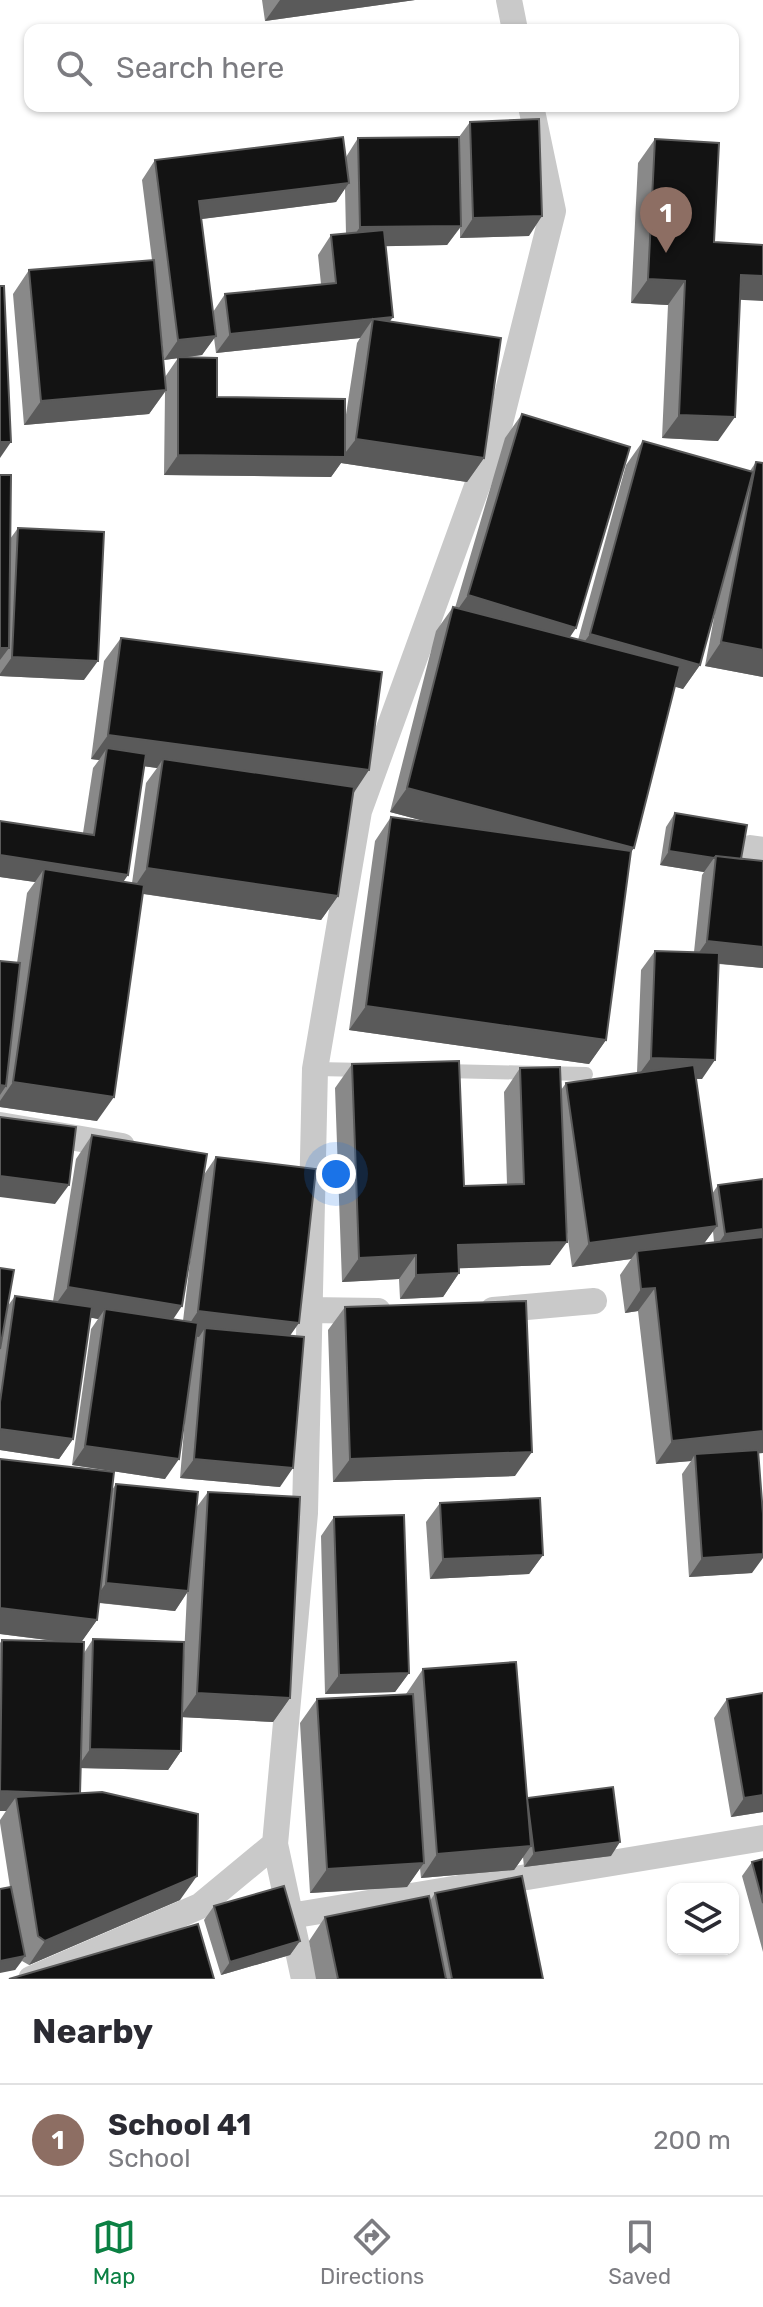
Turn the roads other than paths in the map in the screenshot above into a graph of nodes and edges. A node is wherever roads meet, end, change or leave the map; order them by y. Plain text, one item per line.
1 (509, 0) edge
2 (514, 24) edge
3 (532, 112) edge
4 (315, 1069) junction
5 (379, 1070) edge
6 (427, 1071) edge
7 (586, 1074) dead end
8 (0, 1125) edge
9 (141, 1150) edge
10 (281, 1175) edge
11 (313, 1180) junction
12 (594, 1301) dead end
13 (309, 1310) junction
14 (403, 1312) edge
15 (466, 1313) edge
16 (274, 1509) edge
17 (305, 1513) junction
18 (763, 1838) edge
19 (275, 1844) junction
20 (290, 1916) junction
21 (31, 1979) edge
22 (304, 1979) edge

1 - 2 street
3 - 4 street
4 - 5 lane
4 - 11 street
6 - 7 lane
8 - 9 street
10 - 11 street
11 - 13 street
12 - 15 street
13 - 14 street
13 - 17 street
16 - 17 street
17 - 19 street
18 - 20 street
19 - 20 street
19 - 21 street
20 - 22 street

